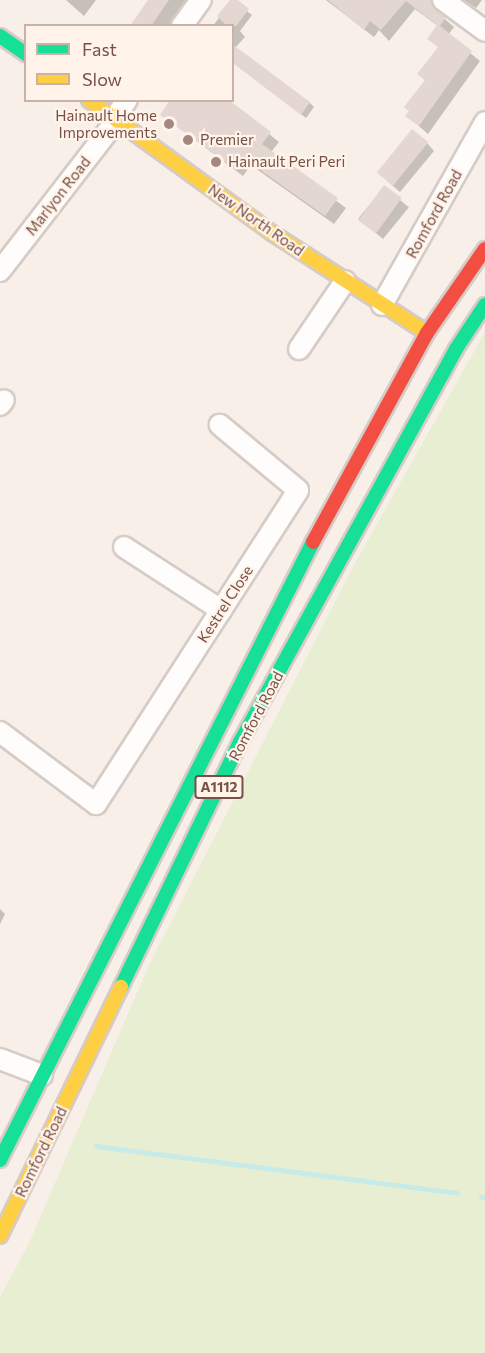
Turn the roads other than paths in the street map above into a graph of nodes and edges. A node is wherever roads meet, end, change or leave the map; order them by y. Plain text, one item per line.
1 (201, 0) edge
2 (443, 0) edge
3 (183, 24) edge
4 (485, 30) edge
5 (0, 36) edge
6 (24, 53) edge
7 (92, 102) edge
8 (126, 102) edge
9 (115, 120) junction
10 (485, 123) edge
11 (485, 249) edge
12 (0, 271) edge
13 (345, 280) junction
14 (382, 305) junction
15 (485, 305) edge
16 (442, 341) junction
17 (299, 349) dead end
18 (220, 425) dead end
19 (124, 547) dead end
20 (221, 610) junction
21 (0, 732) edge
22 (0, 1059) edge
23 (42, 1075) junction
24 (0, 1160) edge
25 (0, 1236) edge

1 - 3 street
2 - 4 street
5 - 6 main road
7 - 9 main road, New North Road
8 - 9 street, Marlyon Road
9 - 12 street, Marlyon Road
9 - 13 main road, New North Road
10 - 14 street, Romford Road
11 - 16 main road, Romford Road / A1112
13 - 14 main road, New North Road
13 - 17 street
14 - 16 main road, New North Road
15 - 16 main road, Romford Road / A1112
16 - 23 main road, Romford Road / A1112
16 - 25 main road, Romford Road / A1112
18 - 20 street, Kestrel Close
19 - 20 street
20 - 21 street, Kestrel Close
22 - 23 street
23 - 24 main road, Romford Road / A1112

